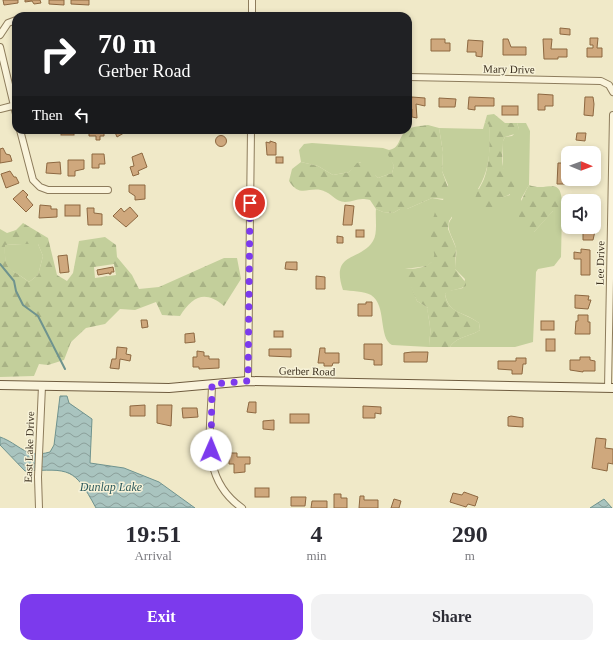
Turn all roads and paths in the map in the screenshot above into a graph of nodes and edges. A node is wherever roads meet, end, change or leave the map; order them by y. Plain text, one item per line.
1 (252, 0) edge
2 (252, 12) edge
3 (12, 22) edge
4 (0, 35) edge
5 (0, 48) edge
6 (412, 77) edge
7 (613, 92) edge
8 (12, 94) edge
9 (12, 106) edge
10 (0, 109) edge
11 (613, 115) edge
12 (21, 134) edge
13 (251, 134) edge
14 (108, 190) dead end
15 (248, 381) junction
16 (212, 384) junction
17 (0, 385) edge
18 (42, 386) junction
19 (610, 388) edge
20 (39, 508) edge
21 (242, 508) edge

1 - 2 street
3 - 4 street
5 - 8 street
6 - 7 street, Mary Drive
9 - 10 street
11 - 19 street, Lee Drive
12 - 14 street
13 - 15 street
15 - 16 street, Gerber Road
15 - 19 street, Gerber Road
16 - 18 street, Gerber Road
16 - 21 street
17 - 18 street, Gerber Road
18 - 20 street, East Lake Drive

